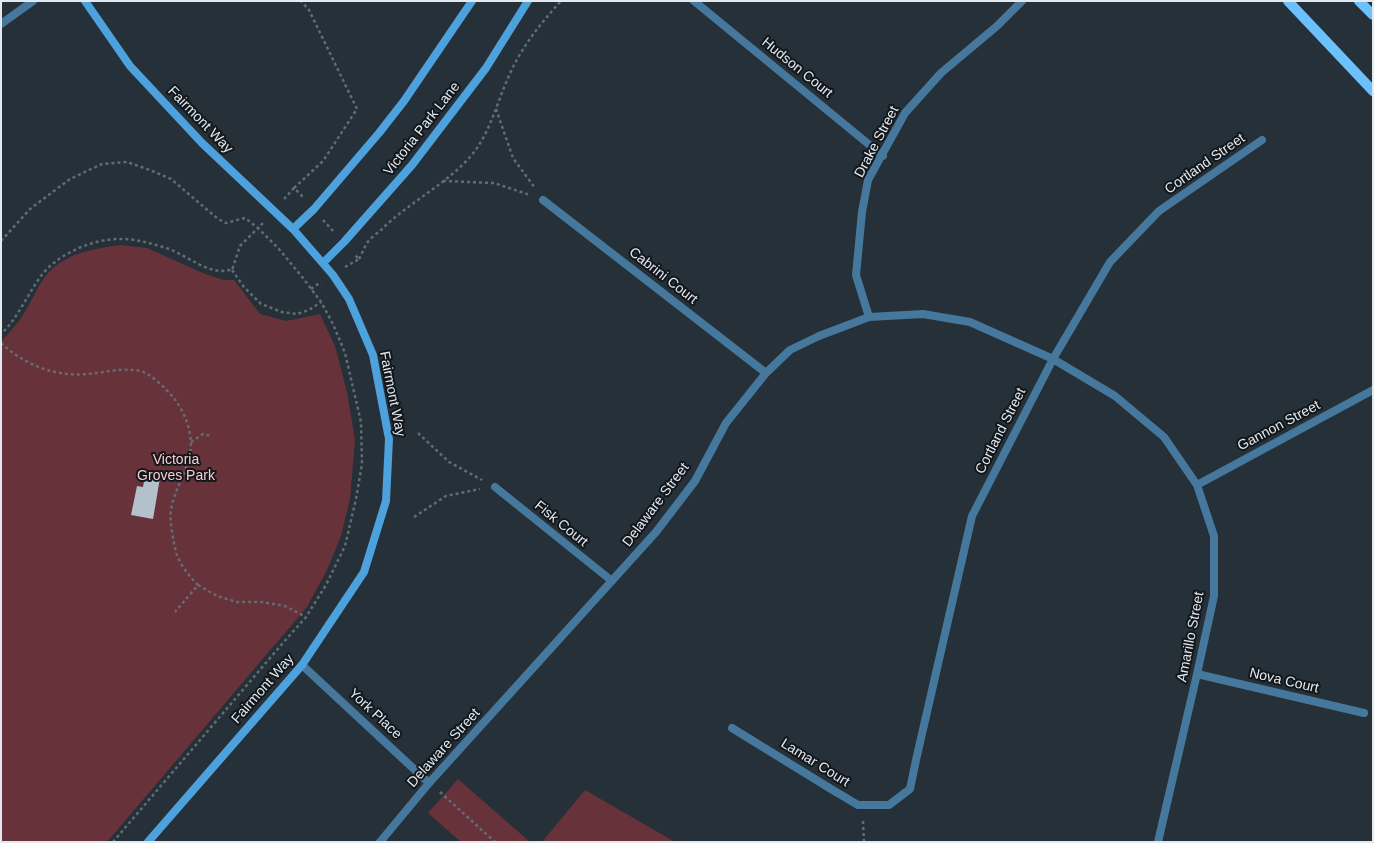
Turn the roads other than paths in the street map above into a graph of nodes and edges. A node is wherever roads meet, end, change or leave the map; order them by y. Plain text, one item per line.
1 (33, 1) edge
2 (85, 1) edge
3 (472, 1) edge
4 (528, 1) edge
5 (694, 1) edge
6 (1022, 1) edge
7 (1288, 1) edge
8 (1359, 1) edge
9 (1373, 15) edge
10 (1, 24) edge
11 (1373, 90) edge
12 (1262, 140) dead end
13 (883, 156) junction
14 (544, 200) road end
15 (293, 229) junction
16 (323, 263) junction
17 (869, 317) junction
18 (1053, 359) junction
19 (766, 373) junction
20 (1373, 390) edge
21 (1197, 485) junction
22 (495, 487) road end
23 (612, 581) junction
24 (302, 665) junction
25 (1197, 674) junction
26 (1364, 713) dead end
27 (732, 728) dead end
28 (429, 783) junction
29 (889, 805) joint
30 (148, 842) edge
31 (380, 842) edge
32 (1158, 842) edge

1 - 10 street
2 - 15 street, Fairmont Way
3 - 15 street
4 - 16 street, Victoria Park Lane
5 - 13 street, Hudson Court
6 - 13 street, Drake Street
7 - 11 main road
8 - 9 main road
12 - 18 street, Cortland Street
13 - 17 street, Drake Street
14 - 19 street, Cabrini Court
15 - 16 street, Fairmont Way
16 - 24 street, Fairmont Way
17 - 18 street, Delaware Street
17 - 19 street, Delaware Street
18 - 21 street, Amarillo Street
18 - 29 street, Cortland Street
19 - 23 street, Delaware Street
20 - 21 street, Gannon Street
21 - 25 street, Amarillo Street
22 - 23 street, Fisk Court
23 - 28 street, Delaware Street
24 - 28 street, York Place
24 - 30 street, Fairmont Way
25 - 26 street, Nova Court
25 - 32 street, Amarillo Street
27 - 29 street, Lamar Court
28 - 31 street, Delaware Street

